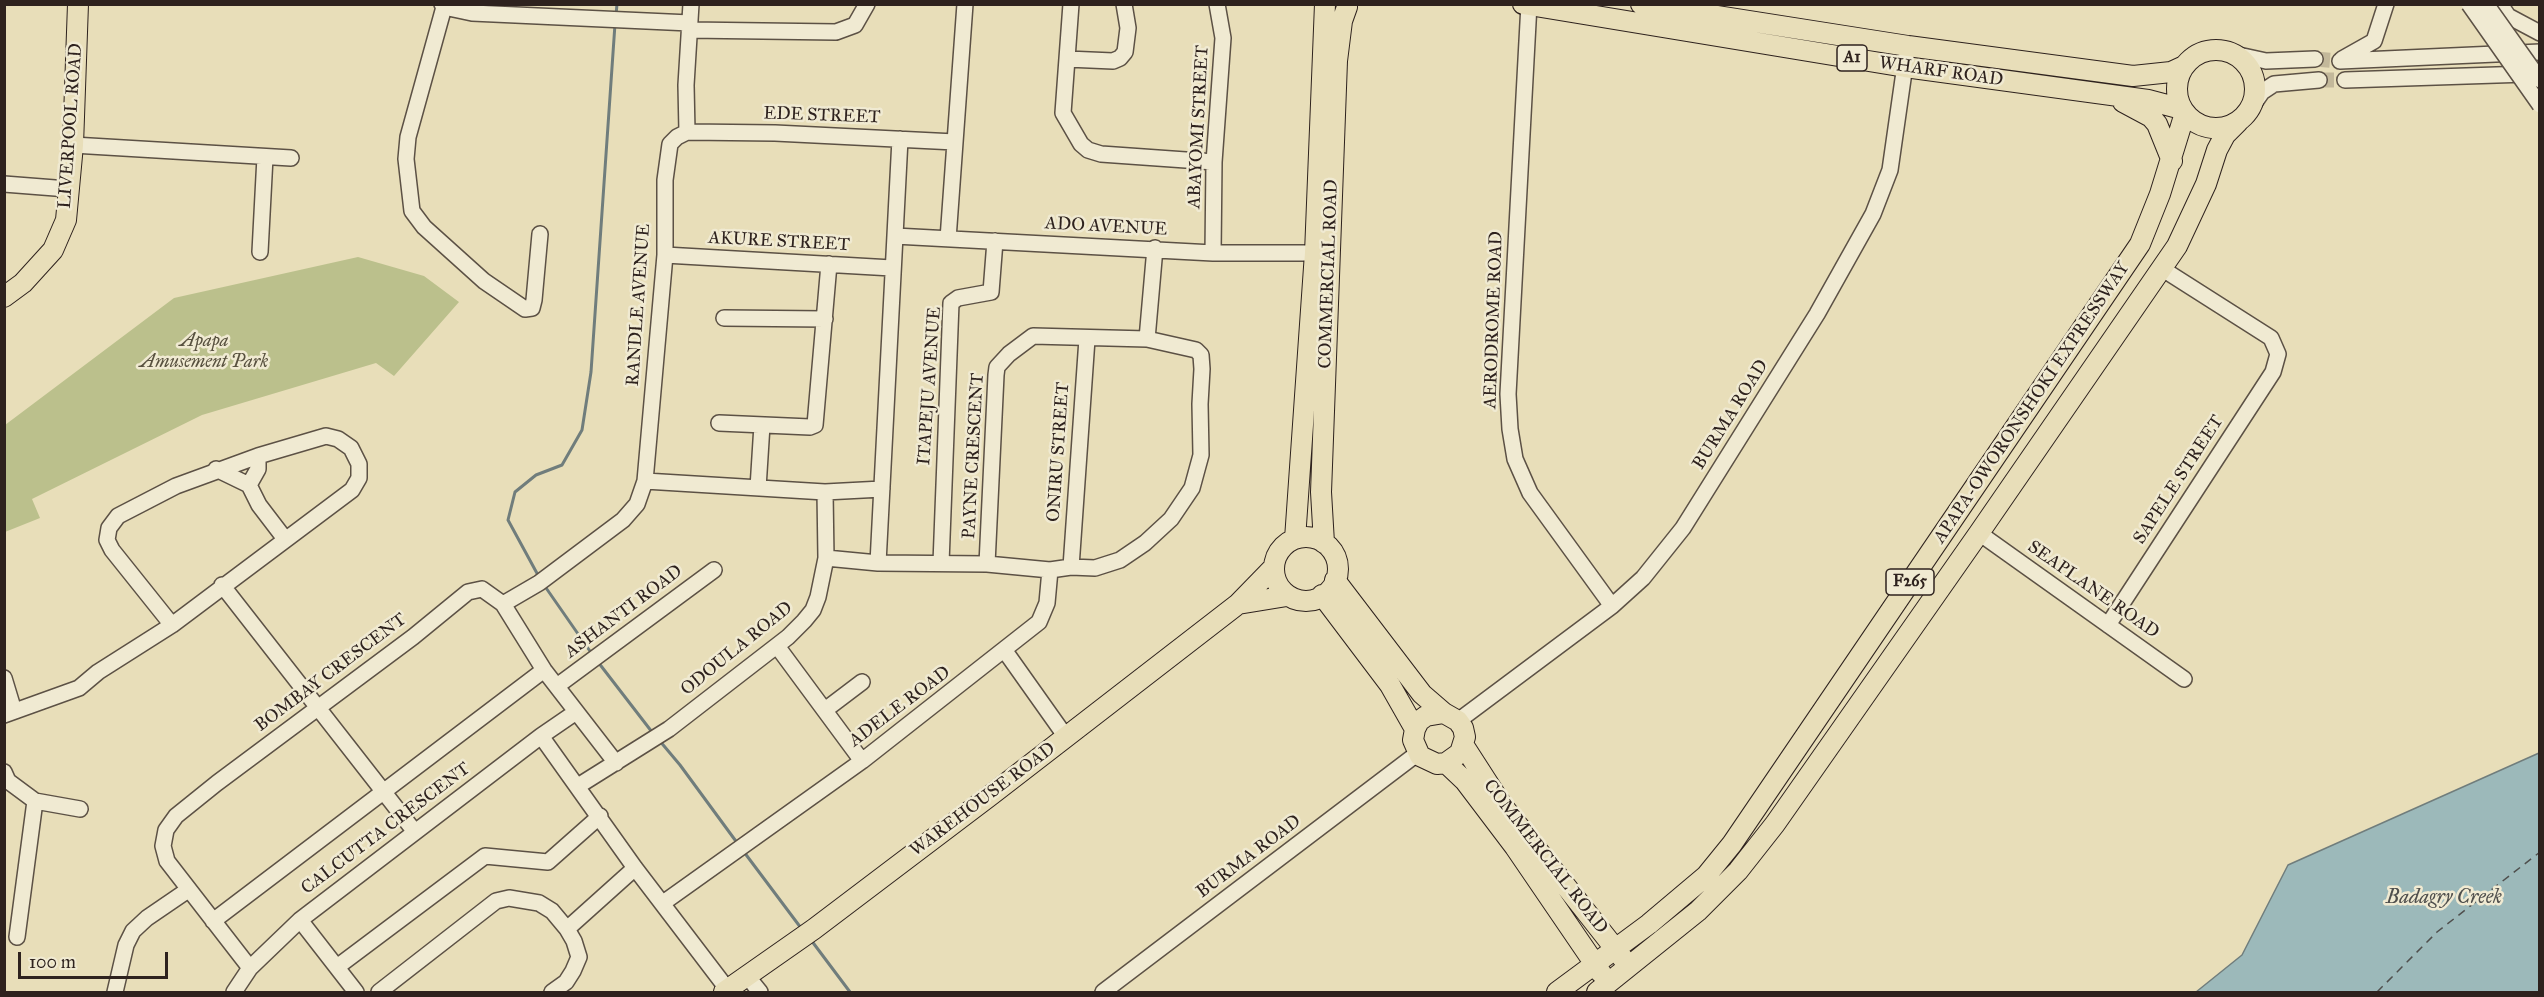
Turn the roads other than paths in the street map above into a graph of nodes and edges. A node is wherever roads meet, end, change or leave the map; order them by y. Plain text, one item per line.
1 (78, 4) edge
2 (691, 4) edge
3 (867, 4) edge
4 (965, 4) edge
5 (1071, 4) edge
6 (1124, 4) edge
7 (1217, 4) edge
8 (1325, 4) edge
9 (1641, 4) edge
10 (2386, 4) edge
11 (2469, 4) edge
12 (2486, 4) edge
13 (2500, 4) edge
14 (1342, 5) edge
15 (1527, 5) edge
16 (443, 6) edge
17 (553, 10) edge
18 (689, 26) junction
19 (2540, 33) edge
20 (1908, 46) junction
21 (2540, 52) edge
22 (2234, 54) junction
23 (1068, 59) junction
24 (2315, 59) tunnel mouth
25 (2184, 66) junction
26 (1905, 67) junction
27 (2540, 74) edge
28 (2345, 80) tunnel mouth
29 (2319, 81) tunnel mouth
30 (2540, 81) edge
31 (2110, 95) junction
32 (2540, 105) edge
33 (2183, 111) junction
34 (2244, 115) junction
35 (687, 132) junction
36 (900, 139) junction
37 (956, 142) junction
38 (73, 145) junction
39 (265, 157) junction
40 (291, 158) dead end
41 (2172, 161) junction
42 (1214, 162) junction
43 (4, 184) edge
44 (68, 189) junction
45 (540, 234) dead end
46 (895, 236) junction
47 (948, 239) junction
48 (995, 241) junction
49 (1155, 248) junction
50 (260, 252) dead end
51 (1214, 253) junction
52 (1315, 253) junction
53 (664, 255) junction
54 (829, 264) junction
55 (892, 268) junction
56 (2161, 268) junction
57 (4, 297) edge
58 (724, 318) dead end
59 (825, 319) junction
60 (1087, 339) junction
61 (1147, 339) junction
62 (719, 423) dead end
63 (762, 425) junction
64 (258, 456) junction
65 (216, 469) junction
66 (645, 481) junction
67 (249, 485) junction
68 (758, 488) junction
69 (882, 489) junction
70 (825, 492) junction
71 (1979, 533) junction
72 (1295, 538) junction
73 (285, 539) junction
74 (1324, 543) junction
75 (826, 558) junction
76 (878, 563) junction
77 (941, 563) junction
78 (987, 564) junction
79 (1071, 567) junction
80 (1274, 567) junction
81 (714, 570) dead end
82 (1050, 570) junction
83 (1335, 580) junction
84 (222, 585) junction
85 (1322, 595) junction
86 (1287, 596) junction
87 (502, 604) junction
88 (1238, 604) junction
89 (1612, 606) junction
90 (172, 625) junction
91 (2108, 625) junction
92 (777, 646) junction
93 (1005, 651) junction
94 (544, 670) junction
95 (4, 678) edge
96 (2184, 679) dead end
97 (862, 682) dead end
98 (557, 686) junction
99 (317, 707) junction
100 (825, 710) junction
101 (576, 712) junction
102 (9, 713) edge
103 (1451, 717) junction
104 (1415, 729) junction
105 (541, 736) junction
106 (1066, 737) junction
107 (1464, 746) junction
108 (1418, 753) junction
109 (862, 761) junction
110 (616, 763) junction
111 (1446, 763) junction
112 (4, 772) edge
113 (578, 786) junction
114 (383, 791) junction
115 (35, 801) junction
116 (80, 809) dead end
117 (600, 816) junction
118 (415, 832) junction
119 (635, 868) junction
120 (188, 890) junction
121 (663, 903) junction
122 (300, 920) junction
123 (213, 921) junction
124 (567, 929) junction
125 (17, 937) dead end
126 (1616, 949) junction
127 (1594, 965) junction
128 (337, 967) junction
129 (1629, 967) junction
130 (250, 968) junction
131 (747, 976) junction
132 (1603, 988) edge
133 (726, 991) edge
134 (115, 993) edge
135 (234, 993) edge
136 (356, 993) edge
137 (379, 993) edge
138 (552, 993) edge
139 (760, 993) edge
140 (1103, 993) edge
141 (1557, 993) edge

1 - 38 main road, LIVERPOOL ROAD
2 - 18 street
3 - 18 street
4 - 37 street
5 - 23 street
6 - 23 street
7 - 42 street, ABAYOMI STREET
8 - 52 main road, COMMERCIAL ROAD
9 - 20 main road, WHARF ROAD / A1
10 - 21 street
11 - 32 street, bridge
12 - 30 street, bridge
13 - 19 street
14 - 74 main road, COMMERCIAL ROAD
15 - 26 main road, WHARF ROAD / A1
15 - 89 street, AERODROME ROAD
16 - 17 street
16 - 45 street
17 - 18 street
18 - 35 street
20 - 25 main road, WHARF ROAD / A1
20 - 26 street, BURMA ROAD
22 - 24 street
22 - 25 main road
22 - 34 main road
23 - 42 street
25 - 33 main road
26 - 31 main road, WHARF ROAD / A1
26 - 89 street, BURMA ROAD
27 - 28 street
29 - 34 street
31 - 33 main road, WHARF ROAD / A1
31 - 41 main road
33 - 34 main road
33 - 41 main road, APAPA-OWORONSHOKI EXPRESSWAY / F265
34 - 56 main road, APAPA-OWORONSHOKI EXPRESSWAY / F265
35 - 36 street, EDE STREET
35 - 53 street, RANDLE AVENUE
36 - 37 street, EDE STREET
36 - 46 street
37 - 47 street
38 - 39 street
38 - 44 main road, LIVERPOOL ROAD
39 - 40 street
39 - 50 street
41 - 126 main road, APAPA-OWORONSHOKI EXPRESSWAY / F265
42 - 51 street, ABAYOMI STREET
43 - 44 street
44 - 57 main road, LIVERPOOL ROAD
46 - 47 street, ADO AVENUE
46 - 55 street
47 - 48 street, ADO AVENUE
48 - 49 street, ADO AVENUE
48 - 77 street, ITAPEJU AVENUE
49 - 51 street, ADO AVENUE
49 - 61 street
51 - 52 street, ADO AVENUE
52 - 72 main road, COMMERCIAL ROAD
53 - 54 street, AKURE STREET
53 - 66 street, RANDLE AVENUE
54 - 55 street, AKURE STREET
54 - 59 street
55 - 69 street
56 - 71 main road, APAPA-OWORONSHOKI EXPRESSWAY / F265
56 - 91 street, SAPELE STREET
58 - 59 street
59 - 63 street
60 - 61 street, PAYNE CRESCENT
60 - 78 street, PAYNE CRESCENT
60 - 79 street, ONIRU STREET
61 - 79 street, PAYNE CRESCENT
62 - 63 street
63 - 68 street
64 - 65 street
64 - 67 street
64 - 73 street
65 - 67 street
65 - 90 street
66 - 68 street
66 - 87 street, RANDLE AVENUE
67 - 73 street
68 - 70 street
69 - 70 street
69 - 76 street
70 - 75 street, ODOULA ROAD
71 - 91 street, SEAPLANE ROAD
71 - 129 main road, APAPA-OWORONSHOKI EXPRESSWAY / F265
72 - 74 main road
72 - 80 main road
73 - 84 street
74 - 83 main road
75 - 76 street
75 - 92 street, ODOULA ROAD
76 - 77 street
77 - 78 street
78 - 82 street
79 - 82 street
80 - 86 main road
80 - 88 main road, WAREHOUSE ROAD
81 - 98 street, ASHANTI ROAD
82 - 93 street, ADELE ROAD
83 - 85 main road
83 - 103 main road
84 - 90 street
84 - 99 street
85 - 86 main road
85 - 104 main road
86 - 88 main road, WAREHOUSE ROAD
87 - 94 street, BOMBAY CRESCENT
87 - 99 street, BOMBAY CRESCENT
88 - 106 main road, WAREHOUSE ROAD
89 - 103 street, BURMA ROAD
90 - 102 street
91 - 96 street, SEAPLANE ROAD
92 - 100 street
92 - 110 street, ODOULA ROAD
93 - 106 street
93 - 109 street, ADELE ROAD
94 - 98 street, BOMBAY CRESCENT
94 - 114 street
95 - 102 street
97 - 100 street
98 - 101 street, BOMBAY CRESCENT
99 - 114 street
99 - 120 street, BOMBAY CRESCENT
100 - 109 street
101 - 105 street, CALCUTTA CRESCENT
101 - 110 street, BOMBAY CRESCENT
103 - 104 main road
103 - 107 main road
104 - 108 main road
105 - 113 street
105 - 118 street, CALCUTTA CRESCENT
106 - 131 main road, WAREHOUSE ROAD
107 - 111 main road
107 - 126 main road, COMMERCIAL ROAD
108 - 111 main road
108 - 140 street, BURMA ROAD
109 - 121 street, ADELE ROAD
110 - 113 street, ODOULA ROAD
111 - 127 main road, COMMERCIAL ROAD
112 - 115 street
113 - 117 street
114 - 118 street
114 - 123 street
115 - 116 street
115 - 125 street
117 - 119 street
117 - 128 street
118 - 122 street, CALCUTTA CRESCENT
119 - 121 street
119 - 124 street
120 - 123 street, BOMBAY CRESCENT
120 - 134 street
121 - 133 street
122 - 128 street
122 - 130 street, CALCUTTA CRESCENT
123 - 130 street, BOMBAY CRESCENT
124 - 137 street
124 - 138 street
126 - 127 main road, APAPA-OWORONSHOKI EXPRESSWAY / F265
126 - 129 main road, COMMERCIAL ROAD
127 - 132 main road, COMMERCIAL ROAD
127 - 141 main road, APAPA-OWORONSHOKI EXPRESSWAY / F265
128 - 136 street
129 - 132 main road, APAPA-OWORONSHOKI EXPRESSWAY / F265
130 - 135 street, CALCUTTA CRESCENT
131 - 133 main road, WAREHOUSE ROAD
131 - 139 street

